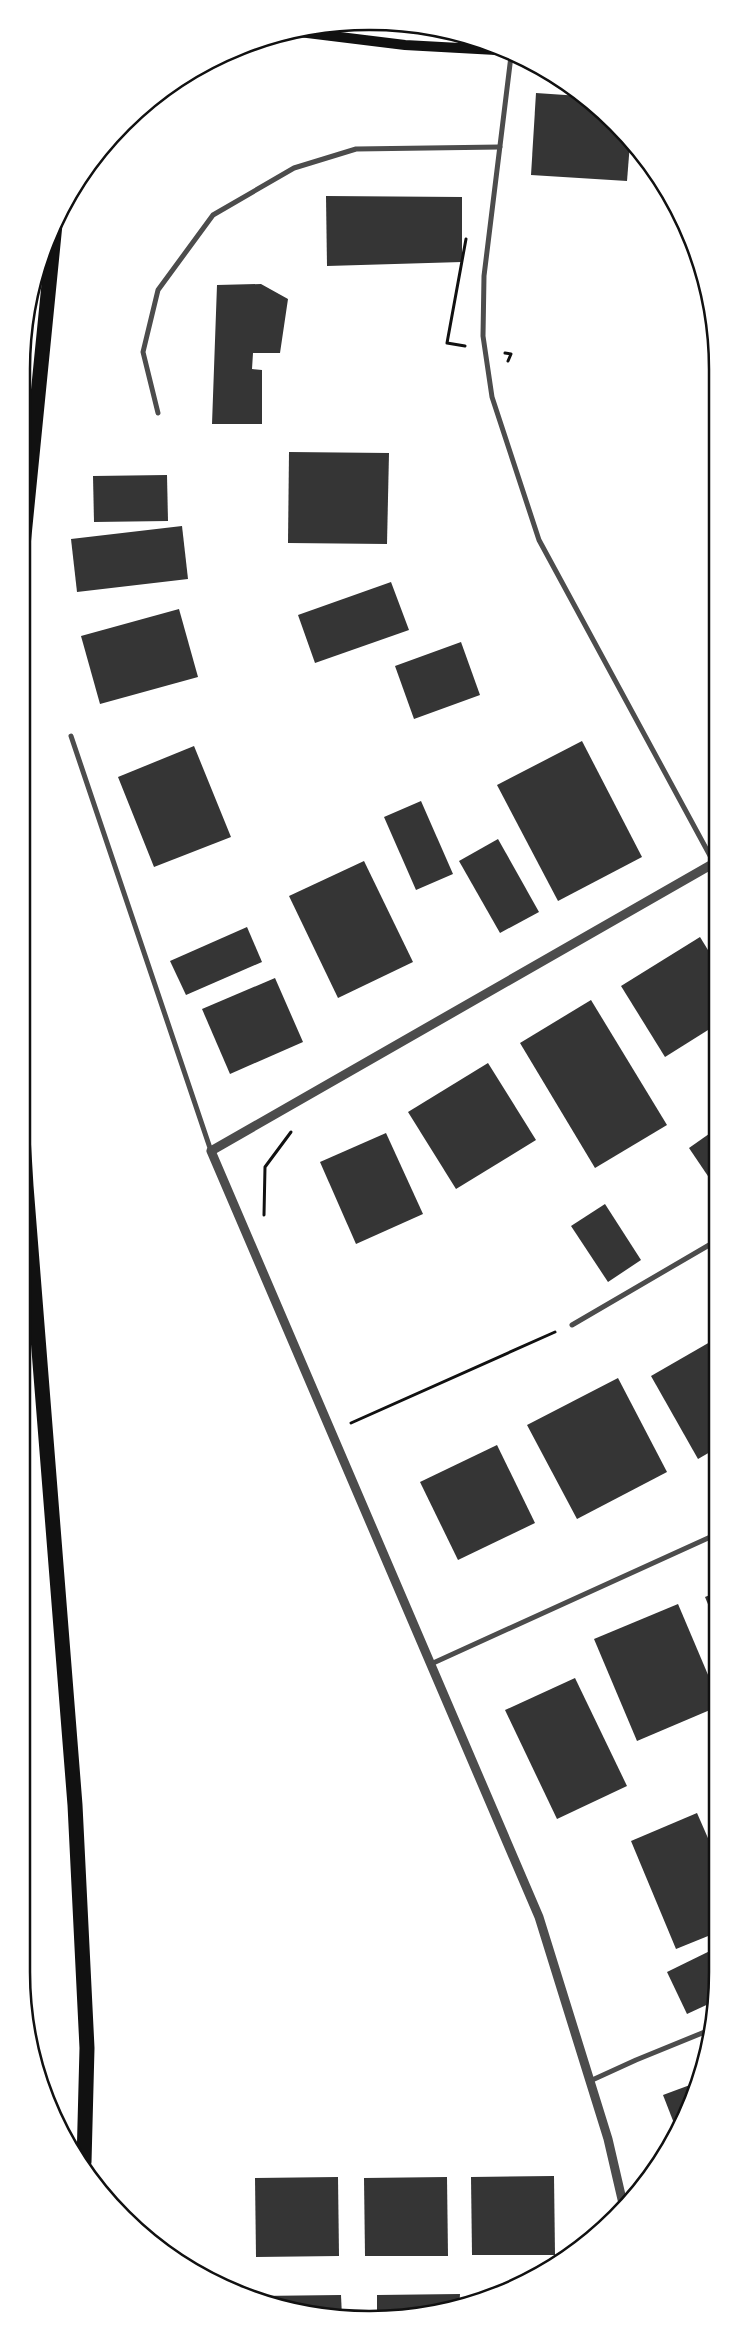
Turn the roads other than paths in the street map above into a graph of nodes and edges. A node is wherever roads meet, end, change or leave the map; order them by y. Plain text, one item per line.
1 (318, 34) edge
2 (482, 49) edge
3 (511, 61) edge
4 (500, 147) junction
5 (51, 252) edge
6 (158, 413) dead end
7 (30, 473) edge
8 (71, 736) dead end
9 (709, 852) edge
10 (709, 866) edge
11 (211, 1151) junction
12 (30, 1237) edge
13 (709, 1245) edge
14 (572, 1325) road end
15 (709, 1538) edge
16 (431, 1664) junction
17 (703, 2033) edge
18 (590, 2081) junction
19 (84, 2156) edge
20 (622, 2199) edge

1 - 2 main road
3 - 4 street
4 - 6 street
4 - 9 street
5 - 7 highway
8 - 11 street
10 - 11 street
11 - 16 street
12 - 19 highway
13 - 14 street
15 - 16 street
16 - 18 street
17 - 18 street
18 - 20 street

